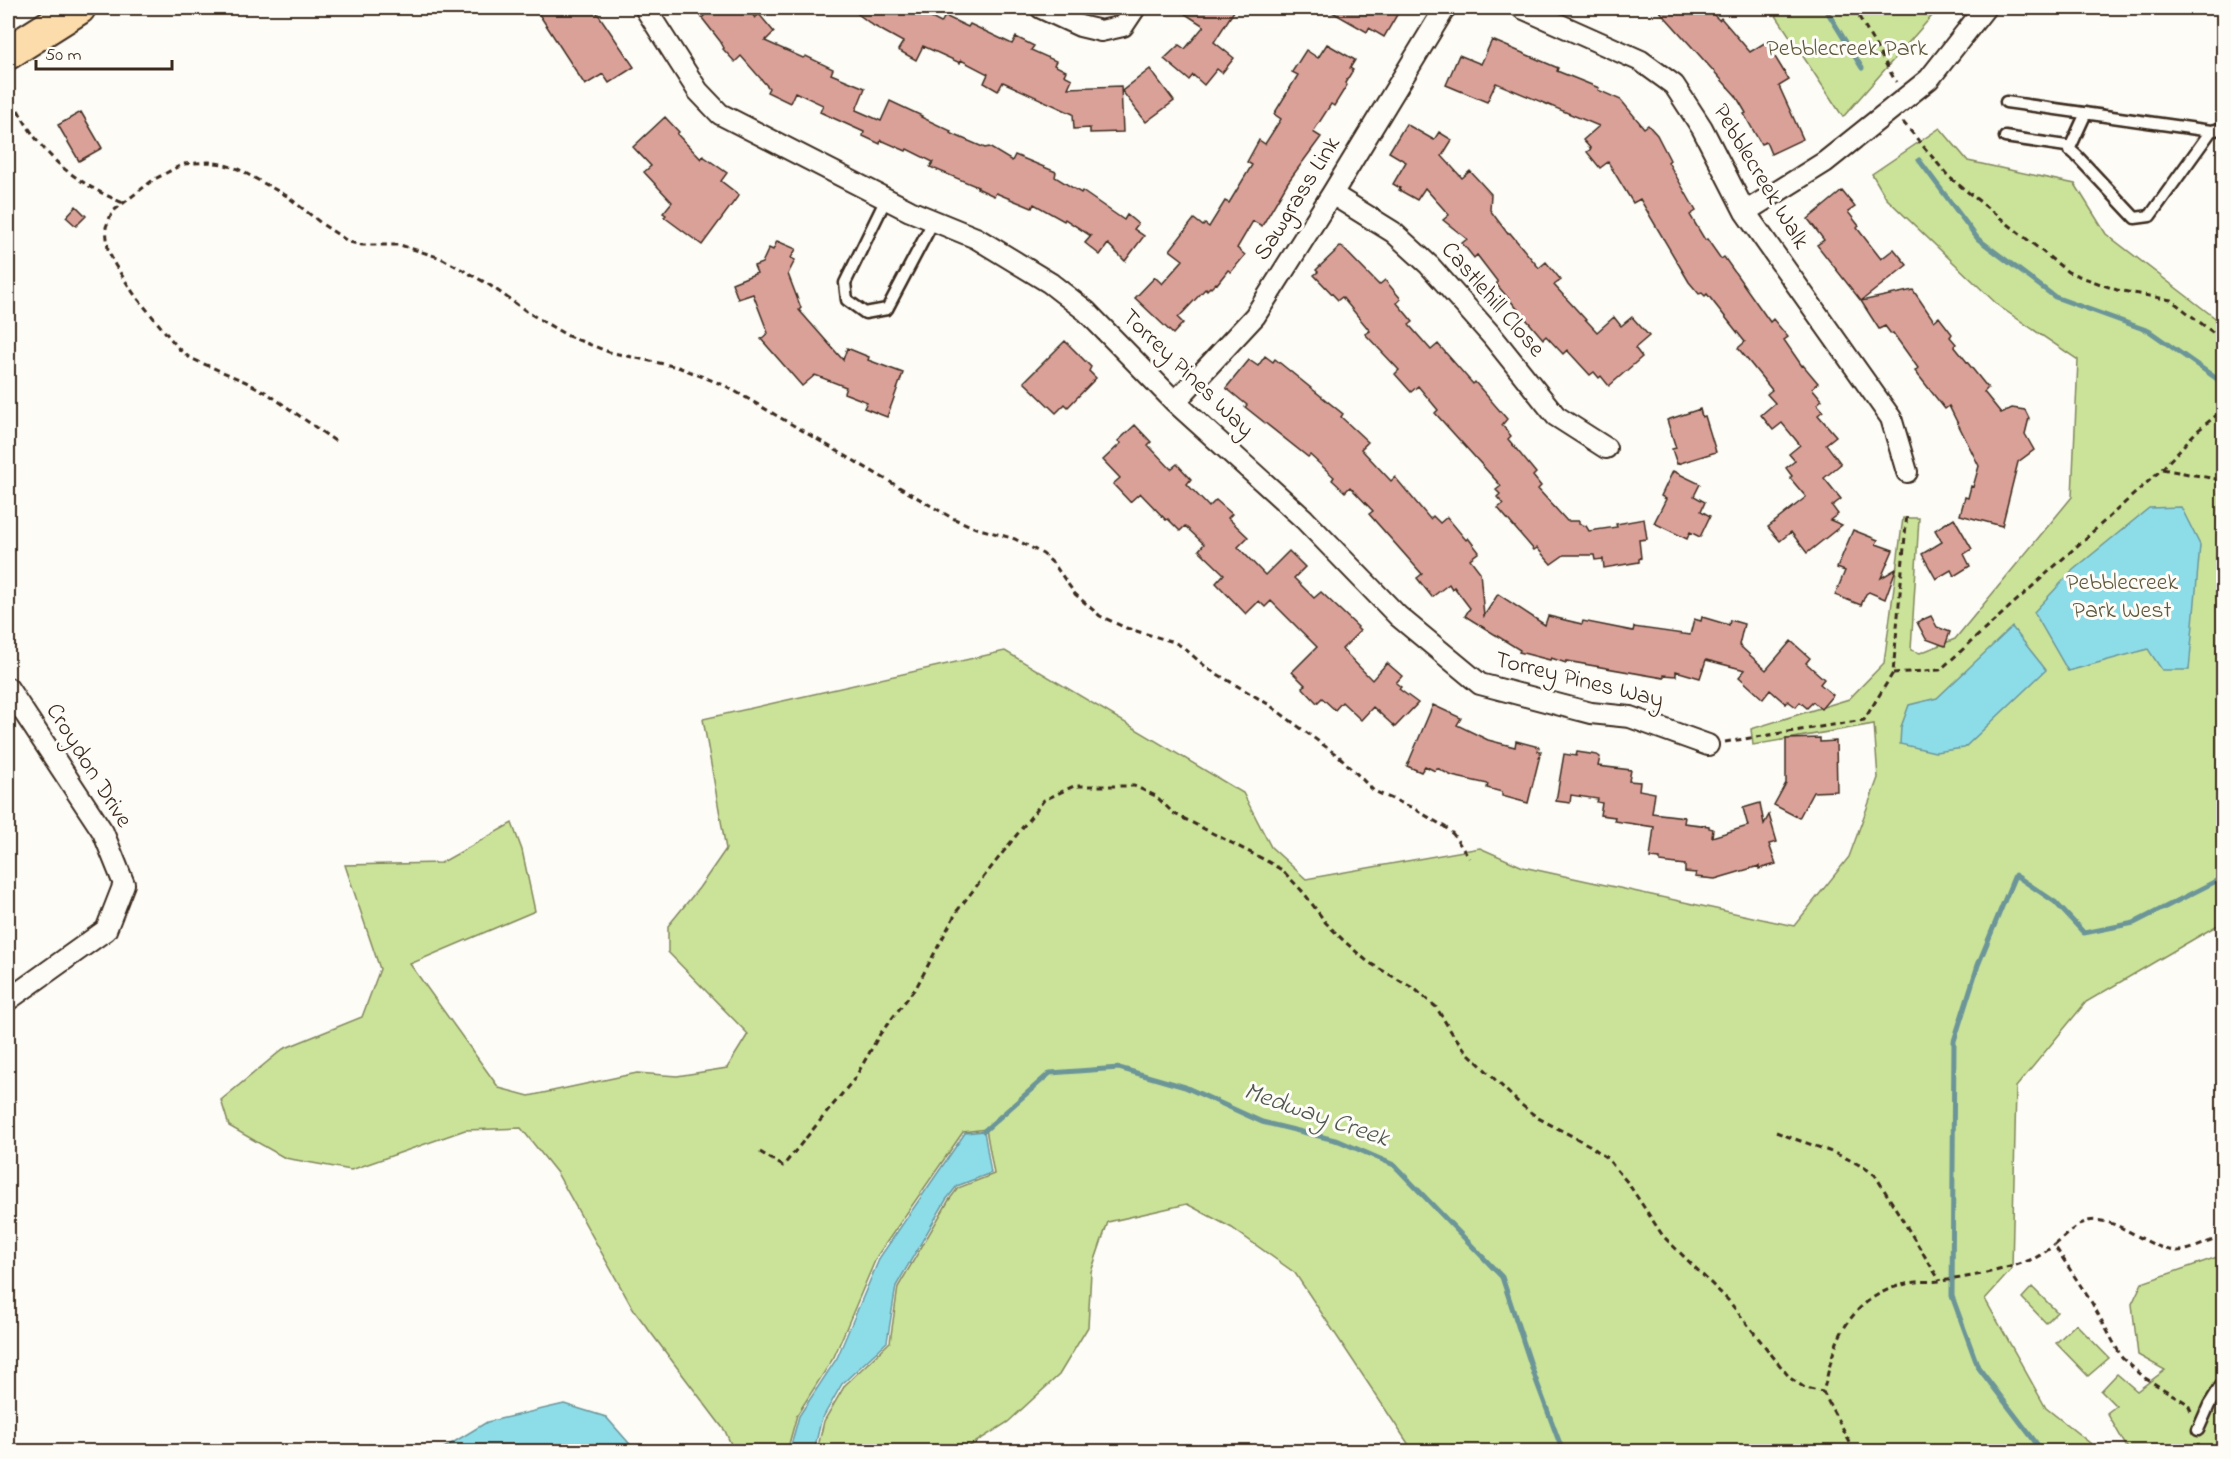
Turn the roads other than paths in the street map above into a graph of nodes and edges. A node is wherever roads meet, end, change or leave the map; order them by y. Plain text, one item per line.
1 (79, 8) edge
2 (645, 8) edge
3 (1041, 8) edge
4 (1136, 8) edge
5 (1445, 8) edge
6 (1522, 8) edge
7 (1985, 8) edge
8 (8, 53) edge
9 (2006, 102) dead end
10 (2086, 113) junction
11 (2223, 128) edge
12 (2211, 131) junction
13 (2005, 137) dead end
14 (2070, 150) junction
15 (1332, 194) junction
16 (886, 199) junction
17 (1745, 212) junction
18 (934, 220) junction
19 (1175, 402) junction
20 (1606, 448) dead end
21 (1907, 472) dead end
22 (8, 688) edge
23 (1708, 745) road end
24 (8, 1000) edge
25 (2223, 1381) edge
26 (2198, 1430) road end

1 - 8 main road
2 - 16 street, Torrey Pines Way
3 - 4 street
5 - 15 street, Sawgrass Link
6 - 17 street, Pebblecreek Walk
7 - 17 street
9 - 10 lane
10 - 12 lane
10 - 14 lane
11 - 12 lane
12 - 14 lane
13 - 14 lane
15 - 19 street, Sawgrass Link
15 - 20 street, Castlehill Close
16 - 18 street, Torrey Pines Way
16 - 18 lane
17 - 21 street, Pebblecreek Walk
18 - 19 street, Torrey Pines Way
19 - 23 street, Torrey Pines Way
22 - 24 street, Croydon Drive
25 - 26 lane

